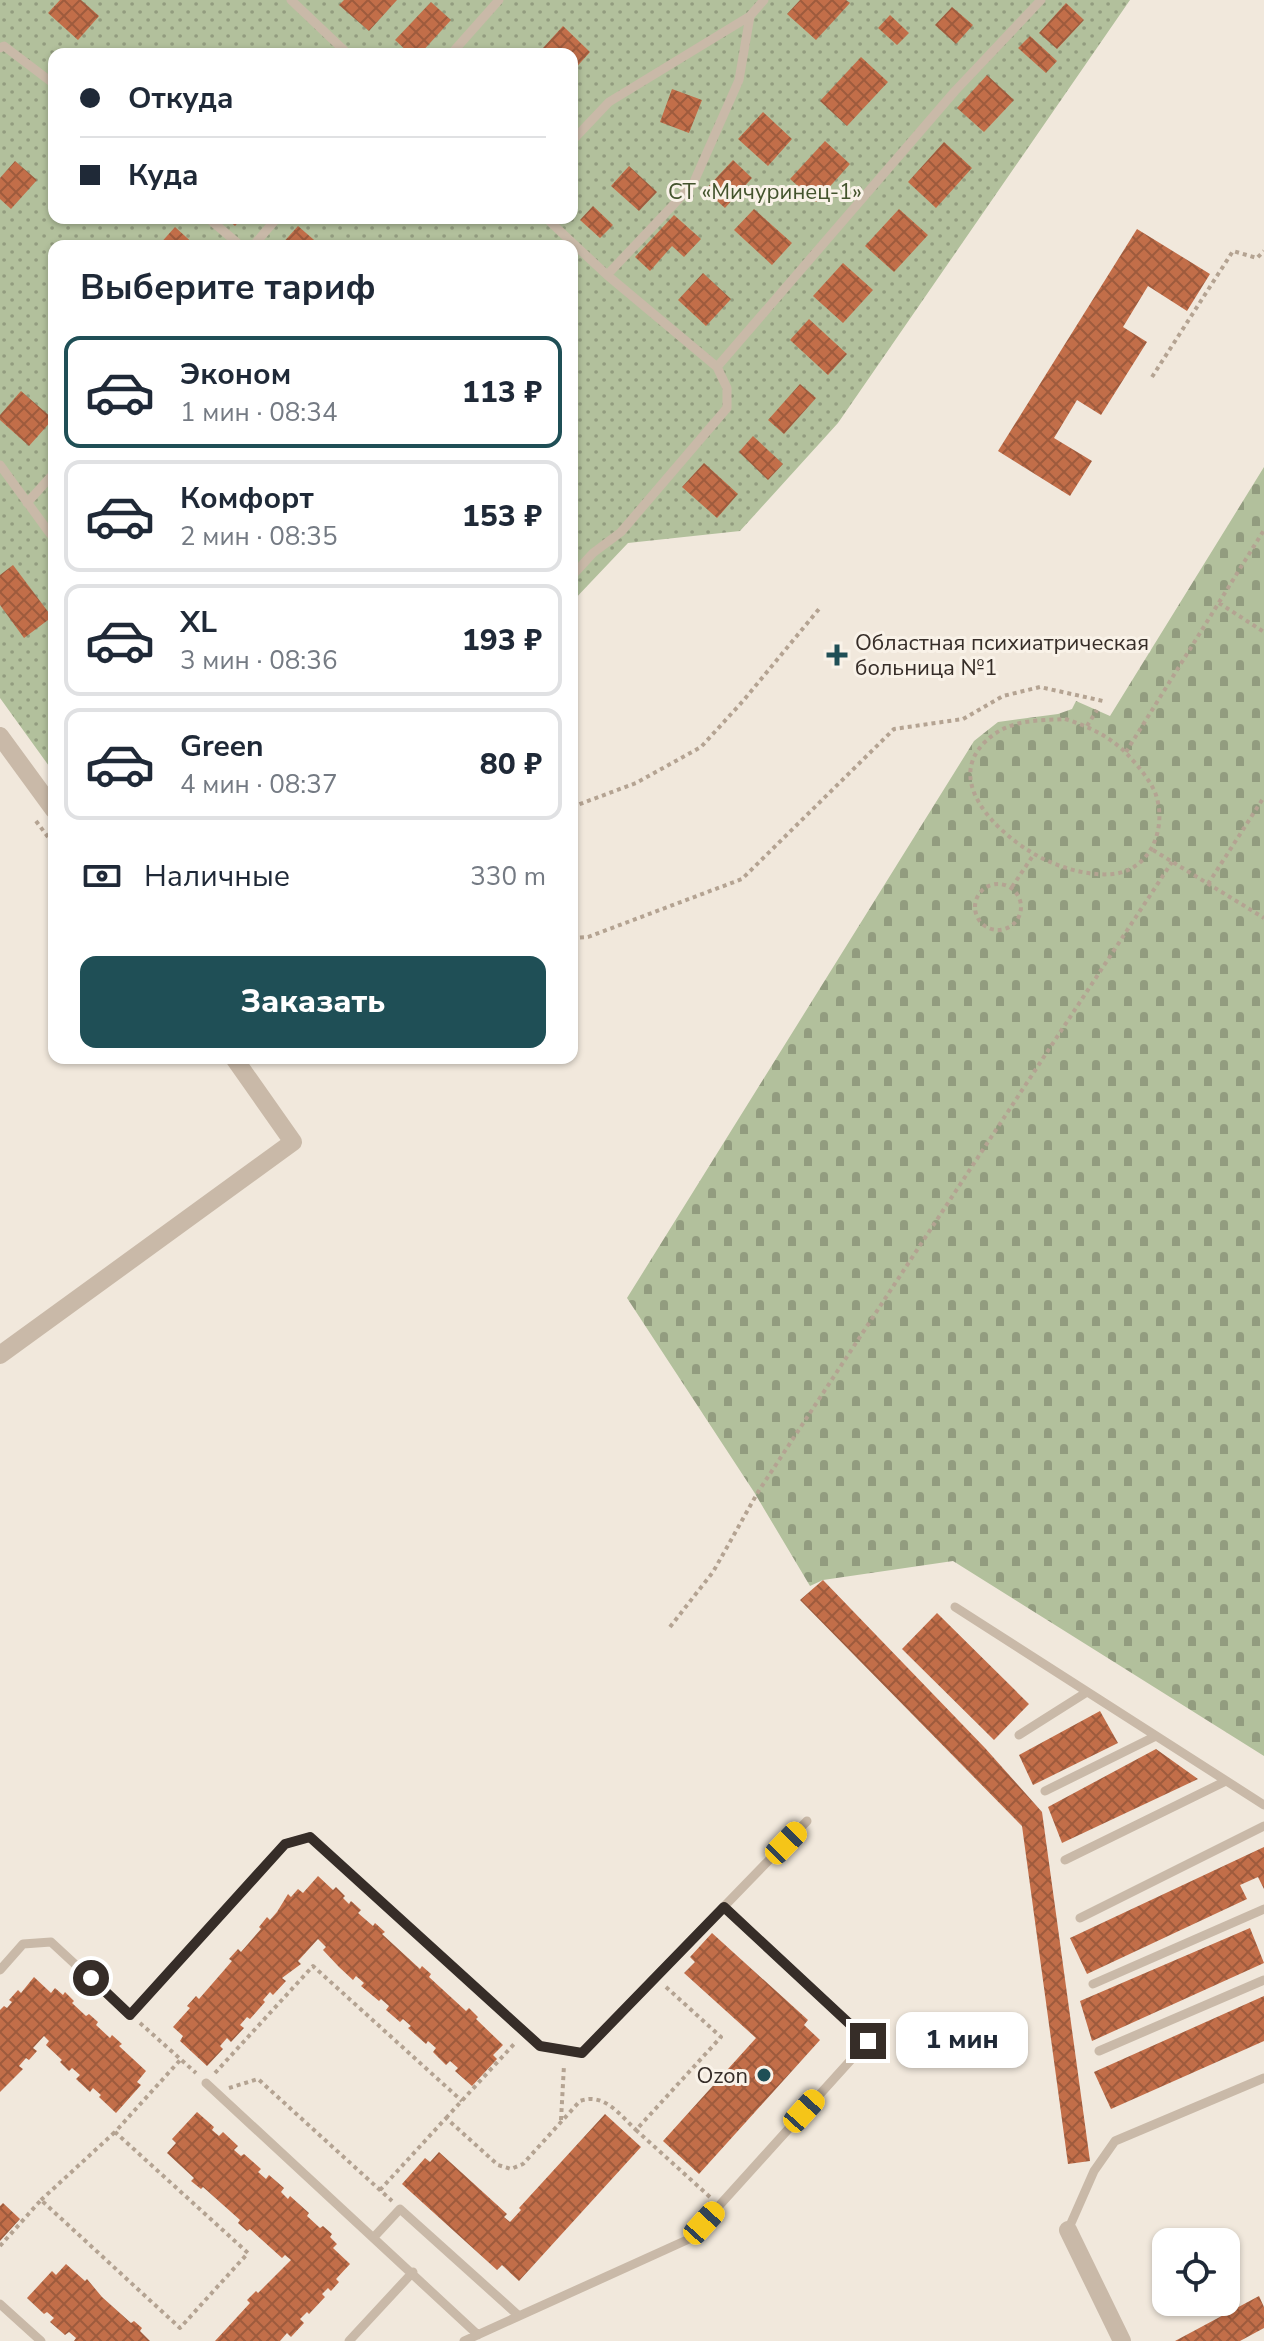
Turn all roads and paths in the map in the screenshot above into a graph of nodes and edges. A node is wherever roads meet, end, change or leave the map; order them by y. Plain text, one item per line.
1 (291, 0) edge
2 (499, 0) edge
3 (764, 0) edge
4 (1041, 0) edge
5 (750, 16) junction
6 (0, 48) edge
7 (342, 48) edge
8 (456, 48) edge
9 (48, 79) edge
10 (578, 135) edge
11 (215, 224) edge
12 (272, 224) edge
13 (552, 224) edge
14 (234, 240) edge
15 (258, 240) edge
16 (570, 240) edge
17 (578, 248) edge
18 (1264, 251) edge
19 (607, 275) junction
20 (717, 367) junction
21 (1152, 377) dead end
22 (0, 465) edge
23 (48, 480) edge
24 (27, 503) junction
25 (1264, 530) edge
26 (48, 531) edge
27 (578, 569) edge
28 (1219, 603) junction
29 (819, 609) dead end
30 (1264, 632) edge
31 (1103, 701) dead end
32 (1097, 710) dead end
33 (1087, 726) junction
34 (0, 736) edge
35 (1126, 752) junction
36 (1264, 797) edge
37 (48, 802) edge
38 (578, 805) edge
39 (1153, 850) junction
40 (1034, 854) junction
41 (1172, 862) junction
42 (1208, 884) junction
43 (1012, 887) junction
44 (1264, 918) edge
45 (578, 938) edge
46 (238, 1064) edge
47 (0, 1355) edge
48 (955, 1607) dead end
49 (670, 1627) dead end
50 (1087, 1692) junction
51 (1019, 1735) dead end
52 (1156, 1736) junction
53 (1226, 1781) junction
54 (1045, 1791) dead end
55 (1264, 1805) edge
56 (807, 1821) dead end
57 (1264, 1826) edge
58 (1065, 1860) dead end
59 (724, 1907) junction
60 (1264, 1909) edge
61 (1080, 1918) dead end
62 (0, 1970) edge
63 (655, 1978) junction
64 (1264, 1980) edge
65 (1093, 1984) dead end
66 (130, 2015) junction
67 (524, 2032) junction
68 (564, 2050) junction
69 (1099, 2051) dead end
70 (182, 2058) junction
71 (1264, 2078) edge
72 (206, 2083) junction
73 (215, 2092) junction
74 (462, 2101) junction
75 (446, 2118) junction
76 (561, 2122) junction
77 (636, 2130) junction
78 (115, 2132) junction
79 (380, 2190) junction
80 (41, 2200) junction
81 (719, 2206) junction
82 (400, 2209) junction
83 (1068, 2230) joint
84 (374, 2237) junction
85 (0, 2246) edge
86 (413, 2272) junction
87 (0, 2304) edge
88 (519, 2316) junction
89 (478, 2335) junction
90 (41, 2341) edge
91 (349, 2341) edge
92 (464, 2341) edge
93 (1122, 2341) edge

1 - 7 lane
2 - 8 lane
3 - 5 lane
4 - 20 lane
5 - 10 lane
5 - 19 lane
6 - 9 lane
11 - 14 lane
12 - 15 lane
13 - 16 lane
17 - 19 lane
18 - 21 path
19 - 20 lane
20 - 27 lane
22 - 24 lane
23 - 24 lane
24 - 26 lane
25 - 28 path
28 - 30 path
28 - 35 path
29 - 38 path
31 - 45 path
32 - 33 path
33 - 35 path
33 - 40 path
34 - 37 street
35 - 39 path
36 - 42 path
39 - 40 path
39 - 41 path
40 - 43 path
41 - 42 path
41 - 49 path
42 - 44 path
43 - 43 path
46 - 47 street
48 - 50 lane
50 - 51 lane
50 - 52 lane
52 - 53 lane
52 - 54 lane
53 - 55 lane
53 - 58 lane
56 - 59 lane
57 - 61 lane
59 - 63 lane
59 - 81 lane
60 - 65 lane
62 - 66 lane
63 - 68 lane
63 - 77 path
64 - 69 lane
66 - 67 lane
66 - 70 path
67 - 68 lane
67 - 74 path
68 - 76 path
70 - 72 path
70 - 78 path
71 - 83 lane
72 - 73 lane
72 - 74 path
73 - 79 path
73 - 84 lane
74 - 75 path
75 - 76 path
75 - 79 path
76 - 77 path
77 - 81 path
78 - 80 path
78 - 80 path
79 - 82 path
80 - 85 path
81 - 88 lane
82 - 84 lane
82 - 88 lane
83 - 93 street
84 - 86 lane
86 - 89 lane
86 - 91 lane
87 - 90 lane
88 - 89 lane
89 - 92 lane

